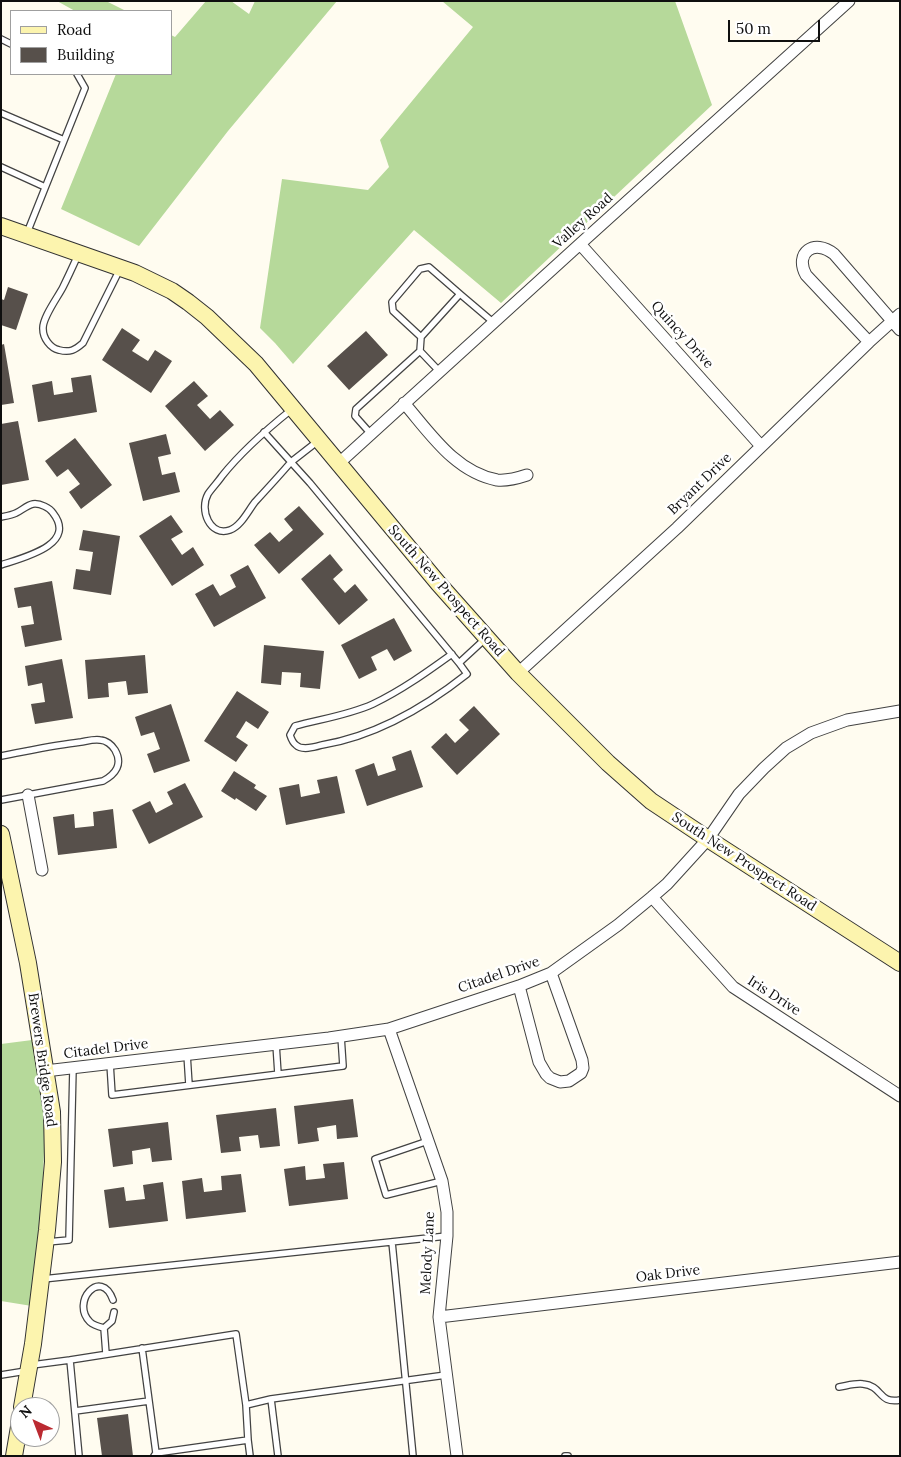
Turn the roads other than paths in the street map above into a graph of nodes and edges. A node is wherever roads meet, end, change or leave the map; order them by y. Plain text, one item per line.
1 (849, 1) edge
2 (78, 75) edge
3 (1, 113) edge
4 (64, 140) junction
5 (1, 167) edge
6 (45, 187) junction
7 (1, 226) edge
8 (26, 234) junction
9 (580, 244) junction
10 (78, 253) junction
11 (120, 268) junction
12 (460, 294) junction
13 (896, 317) edge
14 (493, 322) junction
15 (900, 330) edge
16 (421, 336) junction
17 (869, 342) junction
18 (420, 351) junction
19 (439, 371) junction
20 (404, 404) junction
21 (292, 408) junction
22 (264, 432) junction
23 (371, 434) junction
24 (319, 440) junction
25 (761, 446) junction
26 (292, 462) junction
27 (338, 464) junction
28 (527, 475) dead end
29 (1, 517) edge
30 (1, 565) edge
31 (486, 637) junction
32 (452, 654) junction
33 (459, 663) junction
34 (518, 673) junction
35 (900, 711) edge
36 (1, 756) edge
37 (28, 795) junction
38 (1, 800) edge
39 (1, 834) edge
40 (708, 839) junction
41 (42, 870) dead end
42 (652, 897) junction
43 (900, 963) edge
44 (551, 973) junction
45 (518, 986) junction
46 (389, 1029) junction
47 (341, 1036) junction
48 (276, 1044) junction
49 (187, 1054) junction
50 (110, 1063) junction
51 (73, 1068) junction
52 (45, 1071) junction
53 (278, 1074) junction
54 (188, 1085) junction
55 (900, 1096) edge
56 (428, 1141) junction
57 (442, 1181) junction
58 (446, 1236) junction
59 (46, 1242) junction
60 (392, 1242) junction
61 (900, 1262) edge
62 (41, 1279) junction
63 (113, 1300) dead end
64 (114, 1312) dead end
65 (439, 1317) junction
66 (104, 1328) junction
67 (142, 1348) junction
68 (106, 1354) junction
69 (70, 1360) junction
70 (29, 1368) junction
71 (446, 1375) junction
72 (1, 1376) edge
73 (405, 1380) junction
74 (839, 1387) dead end
75 (24, 1397) edge
76 (272, 1399) junction
77 (900, 1400) edge
78 (149, 1401) junction
79 (246, 1405) junction
80 (75, 1411) junction
81 (248, 1440) junction
82 (155, 1454) edge
83 (79, 1456) edge
84 (250, 1456) edge
85 (278, 1456) edge
86 (413, 1456) edge
87 (456, 1456) edge

1 - 9 street, Valley Road
2 - 4 lane
3 - 4 lane
4 - 6 lane
5 - 6 lane
6 - 8 lane
7 - 8 main road, South New Prospect Road
8 - 10 main road, South New Prospect Road
9 - 14 street, Valley Road
9 - 25 street, Quincy Drive
10 - 11 main road, South New Prospect Road
10 - 11 lane
11 - 21 main road, South New Prospect Road
12 - 14 lane
12 - 16 lane
12 - 16 lane
13 - 15 street
13 - 17 street, Bryant Drive
13 - 17 street
14 - 19 street, Valley Road
16 - 18 lane
17 - 25 street, Bryant Drive
18 - 19 lane
18 - 23 lane
19 - 20 street, Valley Road
20 - 23 street, Valley Road
20 - 28 street
21 - 22 lane
21 - 24 main road, South New Prospect Road
22 - 26 lane
22 - 26 lane
23 - 27 street, Valley Road
24 - 26 lane
24 - 27 main road, South New Prospect Road
25 - 34 street, Bryant Drive
26 - 32 lane
27 - 31 main road, South New Prospect Road
29 - 30 lane
31 - 33 lane
31 - 34 main road, South New Prospect Road
32 - 33 lane
32 - 33 lane
34 - 40 main road, South New Prospect Road
35 - 40 street, Citadel Drive
36 - 37 lane
37 - 38 lane
37 - 41 street
39 - 52 main road, Brewers Bridge Road
40 - 42 street, Citadel Drive
40 - 43 main road, South New Prospect Road
42 - 44 street, Citadel Drive
42 - 55 street, Iris Drive
44 - 45 street, Citadel Drive
44 - 45 street
45 - 46 street, Citadel Drive
46 - 47 street, Citadel Drive
46 - 56 street, Melody Lane
47 - 48 street, Citadel Drive
47 - 53 lane
48 - 49 street, Citadel Drive
48 - 53 lane
49 - 50 street, Citadel Drive
49 - 54 lane
50 - 51 street, Citadel Drive
50 - 54 lane
51 - 52 street, Citadel Drive
51 - 59 lane
52 - 59 main road, Brewers Bridge Road
53 - 54 lane
56 - 57 street, Melody Lane
56 - 57 lane
57 - 58 street, Melody Lane
58 - 60 lane
58 - 65 street, Melody Lane
59 - 62 main road, Brewers Bridge Road
60 - 62 lane
60 - 73 lane
61 - 65 street, Oak Drive
62 - 70 main road, Brewers Bridge Road
63 - 66 lane
64 - 66 lane
65 - 71 street, Melody Lane
66 - 68 lane
67 - 68 lane
67 - 78 lane
67 - 79 lane
68 - 69 lane
69 - 70 lane
69 - 80 lane
70 - 72 lane
70 - 75 main road, Brewers Bridge Road
71 - 73 lane
71 - 87 street, Melody Lane
73 - 76 lane
73 - 86 lane
74 - 77 lane
76 - 79 lane
76 - 85 lane
78 - 80 lane
78 - 82 lane
79 - 81 lane
80 - 83 lane
81 - 82 lane
81 - 84 lane

